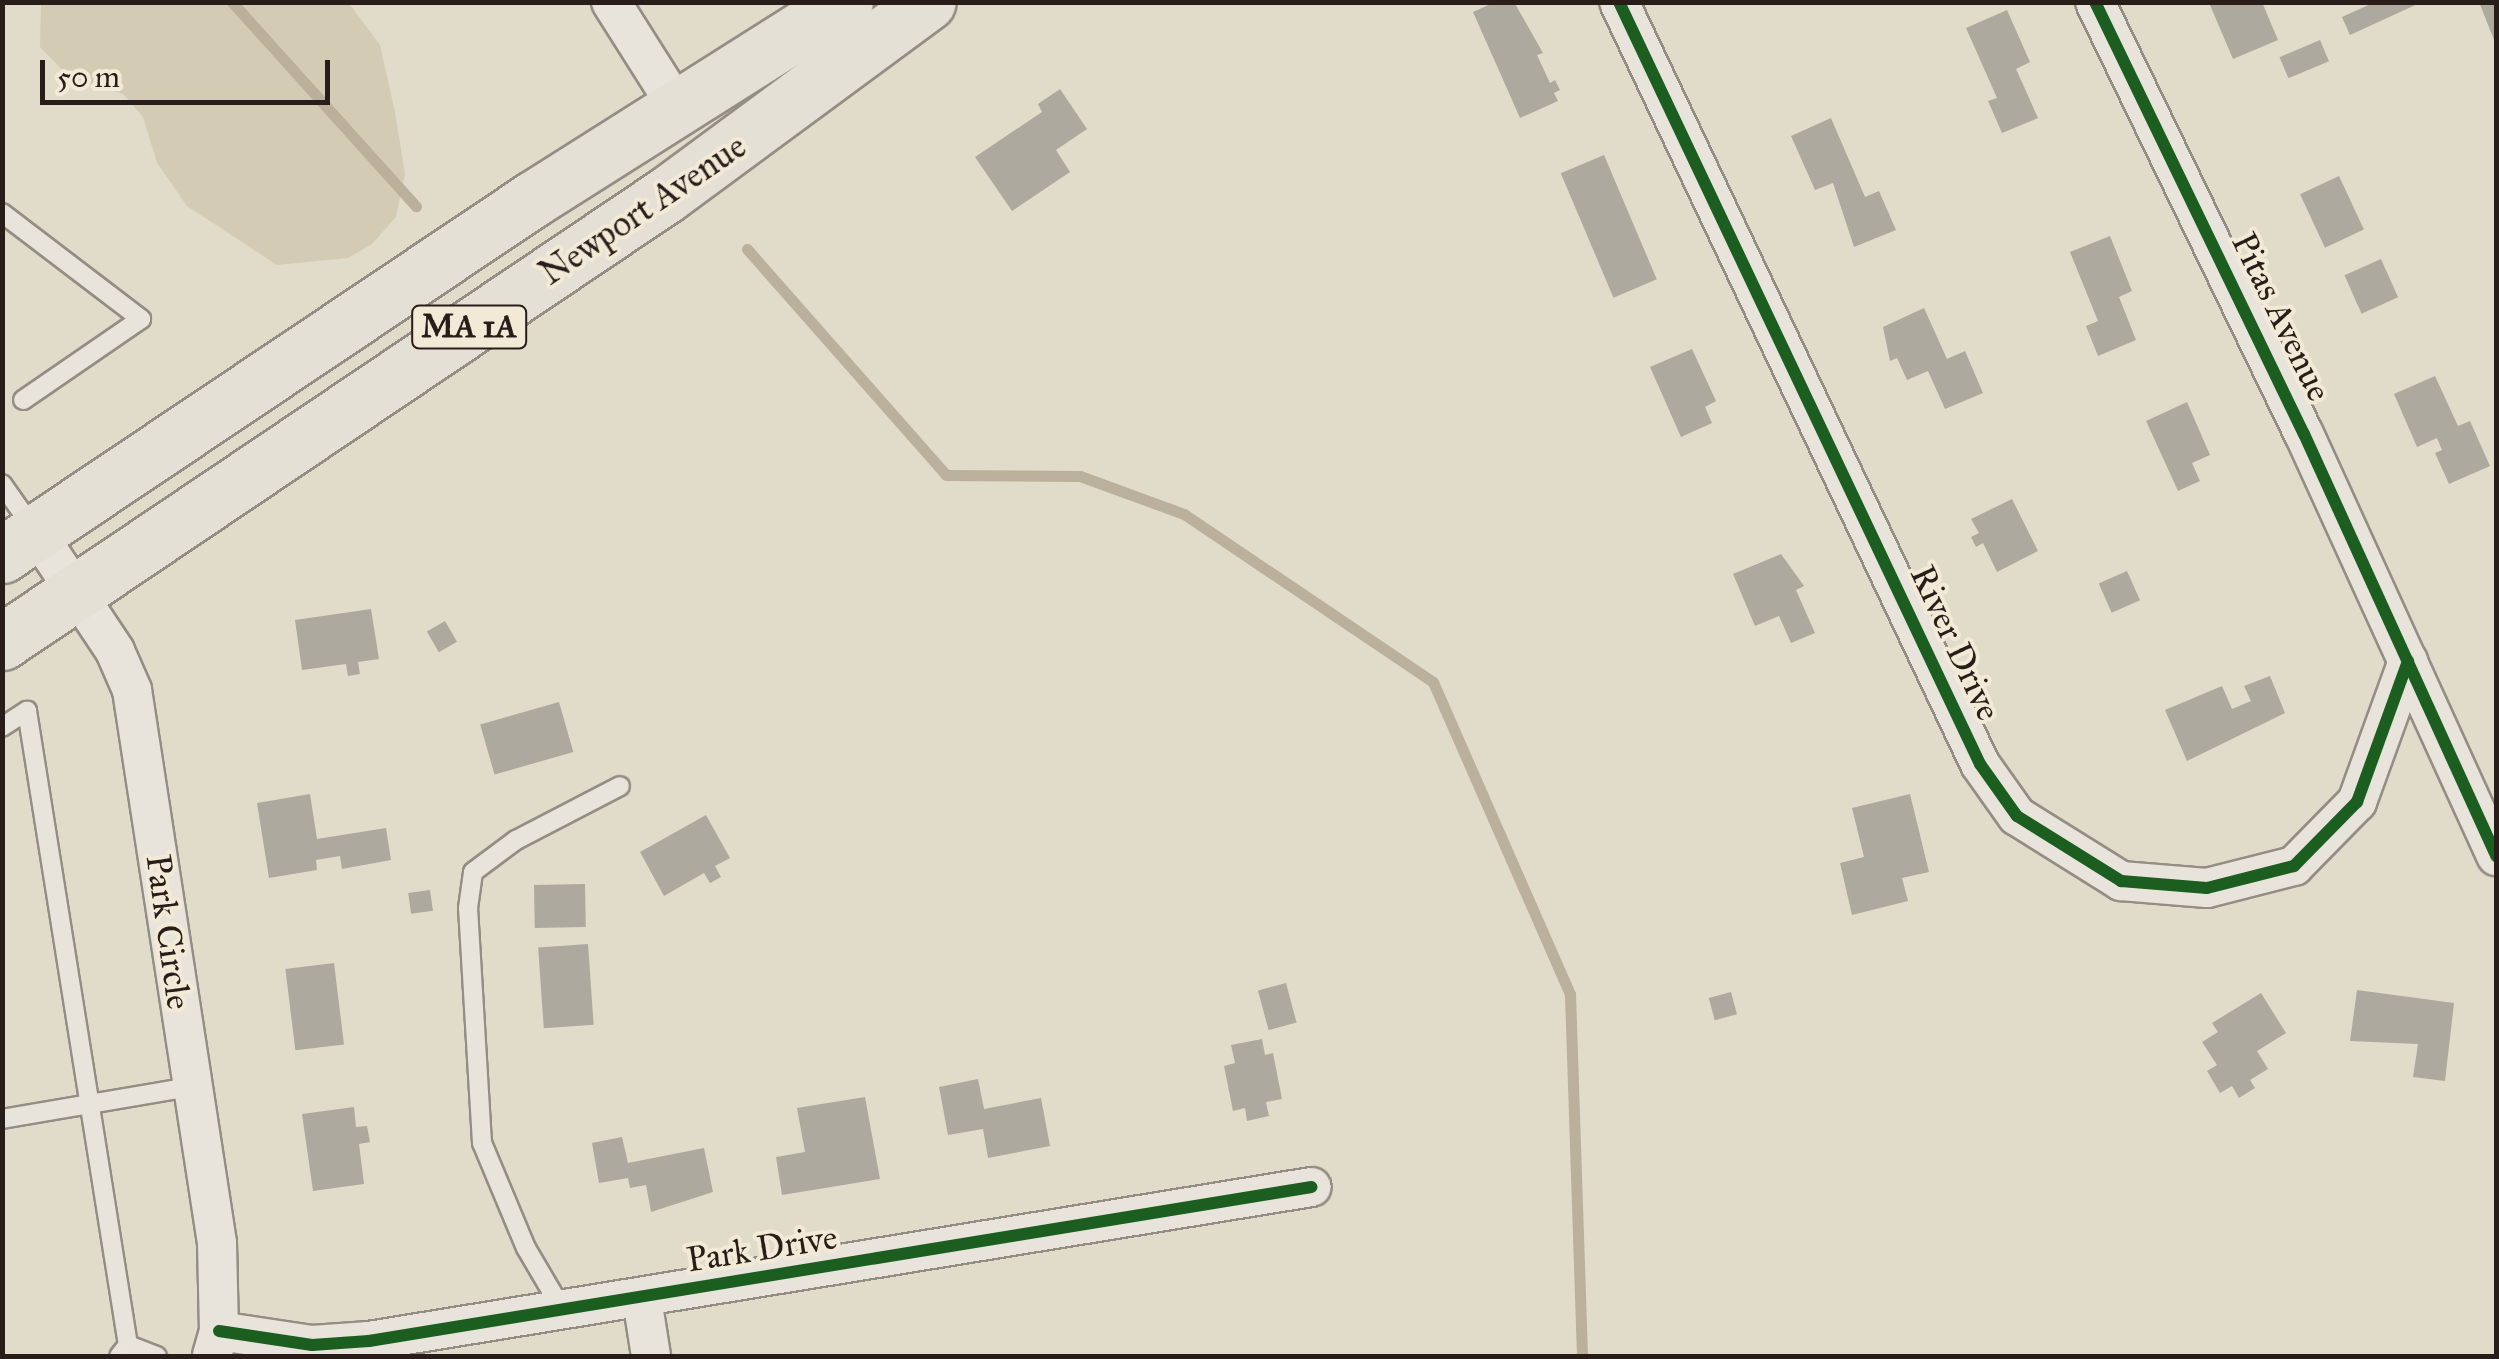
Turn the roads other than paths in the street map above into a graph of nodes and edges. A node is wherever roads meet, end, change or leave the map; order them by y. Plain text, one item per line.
1 (610, 2) edge
2 (846, 2) edge
3 (928, 2) edge
4 (1619, 2) edge
5 (2094, 2) edge
6 (678, 108) junction
7 (2, 213) edge
8 (23, 400) dead end
9 (2, 484) edge
10 (19, 543) edge
11 (75, 592) junction
12 (2, 642) edge
13 (2408, 661) junction
14 (2, 728) edge
15 (620, 786) dead end
16 (2496, 856) edge
17 (190, 1087) junction
18 (92, 1104) junction
19 (2, 1119) edge
20 (1312, 1187) dead end
21 (642, 1299) junction
22 (563, 1312) junction
23 (215, 1344) edge
24 (124, 1351) edge
25 (156, 1356) edge
26 (650, 1356) edge

1 - 6 street
2 - 6 main road, Newport Avenue / MA 1A
3 - 11 main road, Newport Avenue / MA 1A
4 - 13 street, River Drive
5 - 13 street, Pitas Avenue
6 - 10 main road, Newport Avenue / MA 1A
7 - 8 lane
9 - 10 lane
10 - 11 street, Park Circle
11 - 12 main road, Newport Avenue / MA 1A
11 - 17 street, Park Circle
13 - 16 street
14 - 18 lane
15 - 22 lane
17 - 18 lane
17 - 23 street, Park Circle
18 - 19 lane
18 - 24 lane
20 - 21 street, Park Drive
21 - 22 street, Park Drive
21 - 26 street
22 - 23 street, Park Drive
24 - 25 lane

